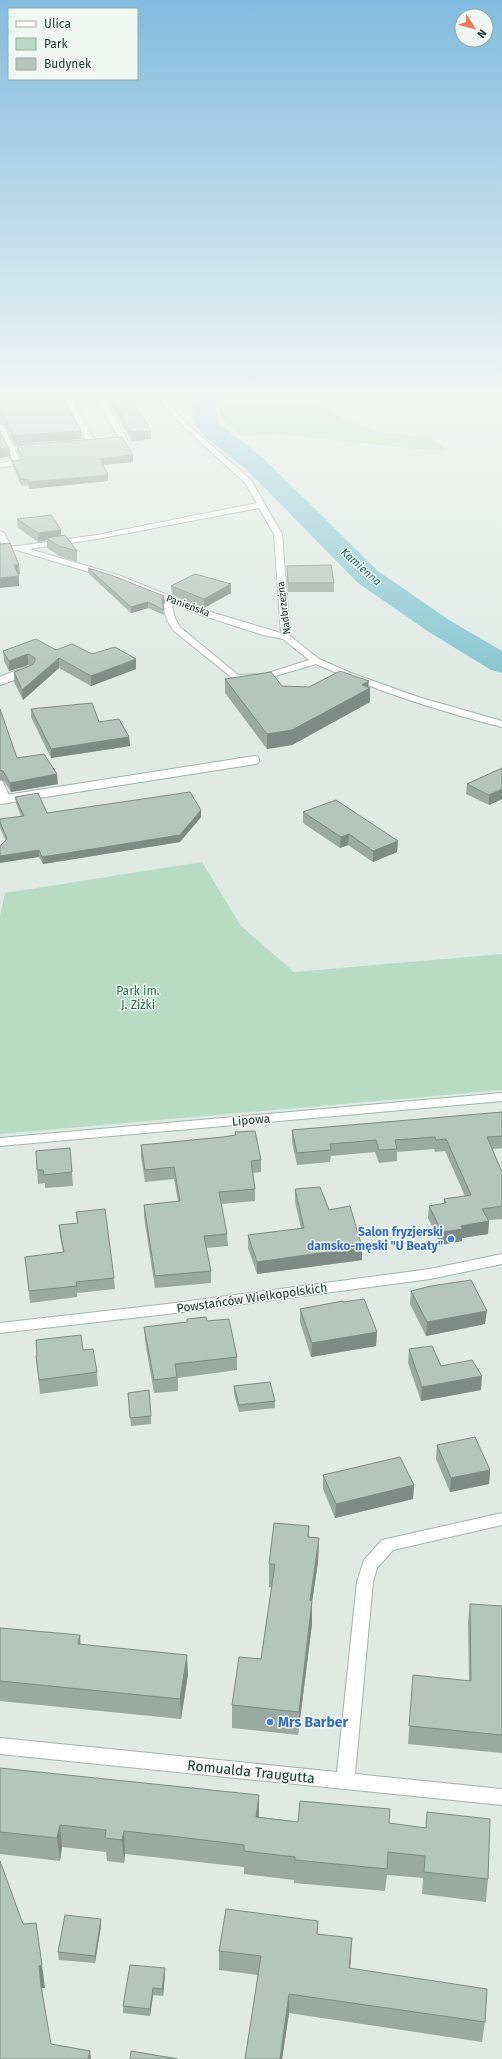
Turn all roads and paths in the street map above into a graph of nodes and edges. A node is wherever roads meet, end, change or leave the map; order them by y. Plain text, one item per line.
1 (252, 489) edge
2 (260, 505) junction
3 (0, 533) edge
4 (8, 549) edge
5 (173, 601) junction
6 (286, 637) junction
7 (316, 661) junction
8 (30, 670) edge
9 (0, 680) edge
10 (502, 724) edge
11 (255, 760) dead end
12 (0, 785) edge
13 (3, 800) edge
14 (502, 1097) edge
15 (0, 1142) edge
16 (502, 1259) edge
17 (0, 1328) edge
18 (502, 1519) edge
19 (0, 1746) edge
20 (345, 1781) junction
21 (502, 1797) edge

1 - 2 street, Nadbrzeżna
2 - 4 street
2 - 6 street, Nadbrzeżna
3 - 4 street
4 - 5 street, Panieńska
5 - 6 street, Panieńska
5 - 7 street
6 - 7 street, Nadbrzeżna
7 - 10 street, Nadbrzeżna
8 - 9 lane
11 - 13 lane
12 - 13 lane
14 - 15 street, Lipowa
16 - 17 street, Powstańców Wielkopolskich
18 - 20 street
19 - 20 street, Romualda Traugutta
20 - 21 street, Romualda Traugutta

